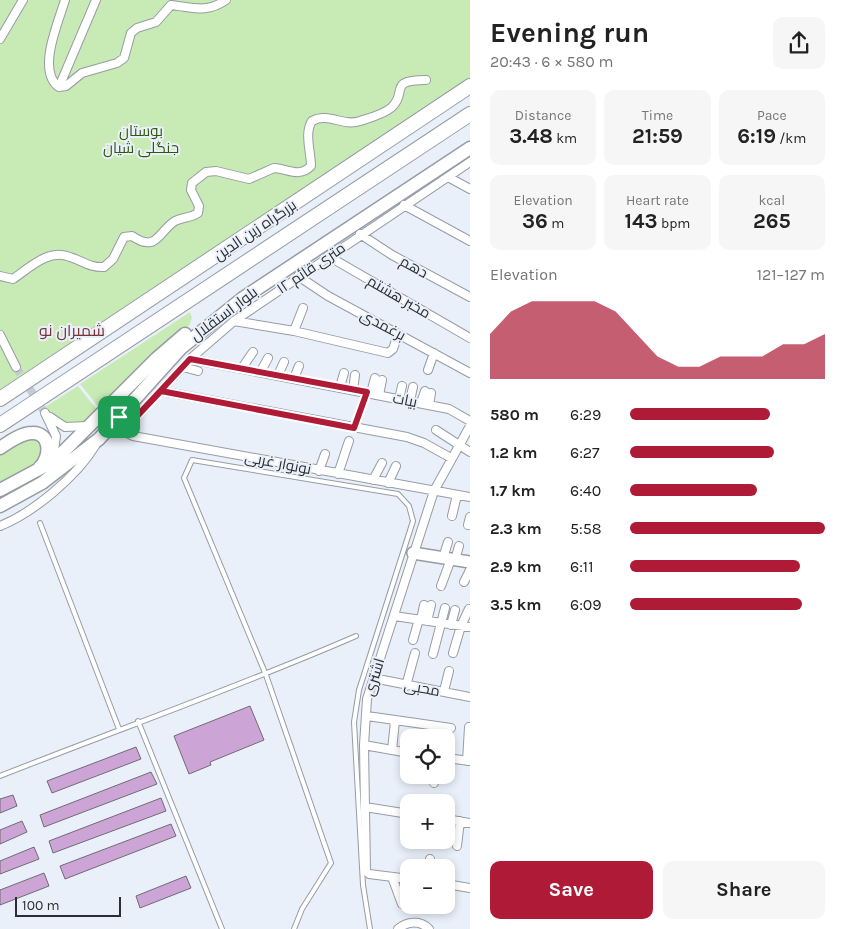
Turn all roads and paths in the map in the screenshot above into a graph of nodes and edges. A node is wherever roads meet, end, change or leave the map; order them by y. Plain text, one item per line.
1 (23, 0) edge
2 (65, 0) edge
3 (96, 0) edge
4 (226, 0) edge
5 (0, 39) edge
6 (426, 80) dead end
7 (470, 86) edge
8 (59, 87) junction
9 (470, 114) edge
10 (470, 140) edge
11 (470, 148) edge
12 (470, 162) edge
13 (448, 177) junction
14 (470, 189) edge
15 (404, 205) junction
16 (360, 234) junction
17 (470, 241) edge
18 (328, 256) junction
19 (0, 276) edge
20 (298, 276) junction
21 (470, 296) edge
22 (303, 308) dead end
23 (234, 321) junction
24 (294, 331) junction
25 (0, 335) edge
26 (470, 338) edge
27 (396, 340) dead end
28 (253, 352) dead end
29 (434, 353) junction
30 (268, 358) dead end
31 (190, 359) junction
32 (284, 362) dead end
33 (299, 366) dead end
34 (16, 367) tunnel mouth
35 (183, 367) junction
36 (242, 368) junction
37 (428, 370) dead end
38 (198, 371) dead end
39 (261, 372) junction
40 (344, 373) dead end
41 (470, 374) edge
42 (278, 375) junction
43 (355, 375) dead end
44 (294, 378) junction
45 (378, 379) dead end
46 (142, 381) junction
47 (402, 386) dead end
48 (340, 387) junction
49 (412, 387) dead end
50 (353, 390) junction
51 (161, 391) junction
52 (373, 394) junction
53 (2, 397) edge
54 (399, 399) junction
55 (410, 401) junction
56 (421, 403) junction
57 (430, 405) junction
58 (119, 417) junction
59 (470, 421) edge
60 (0, 425) edge
61 (89, 425) junction
62 (470, 426) edge
63 (354, 428) junction
64 (436, 430) dead end
65 (123, 431) junction
66 (103, 435) junction
67 (350, 441) dead end
68 (458, 446) junction
69 (0, 448) edge
70 (470, 452) edge
71 (325, 454) dead end
72 (451, 458) junction
73 (52, 462) junction
74 (382, 463) dead end
75 (396, 466) dead end
76 (319, 471) junction
77 (35, 472) junction
78 (338, 474) junction
79 (373, 480) junction
80 (388, 483) junction
81 (0, 490) edge
82 (434, 491) junction
83 (457, 495) junction
84 (470, 497) edge
85 (0, 506) edge
86 (452, 516) dead end
87 (470, 516) edge
88 (40, 523) dead end
89 (468, 525) dead end
90 (0, 526) edge
91 (448, 542) dead end
92 (459, 546) dead end
93 (413, 552) junction
94 (450, 559) junction
95 (470, 562) edge
96 (470, 570) edge
97 (464, 582) dead end
98 (441, 586) dead end
99 (428, 605) dead end
100 (445, 608) dead end
101 (469, 609) dead end
102 (455, 610) dead end
103 (394, 616) junction
104 (422, 620) junction
105 (441, 623) junction
106 (451, 624) junction
107 (461, 626) junction
108 (470, 628) edge
109 (356, 636) dead end
110 (413, 640) dead end
111 (415, 653) dead end
112 (453, 653) dead end
113 (433, 654) dead end
114 (449, 671) dead end
115 (266, 675) junction
116 (373, 678) junction
117 (406, 686) junction
118 (444, 691) junction
119 (470, 696) edge
120 (367, 716) dead end
121 (138, 721) junction
122 (395, 721) junction
123 (468, 727) dead end
124 (450, 728) dead end
125 (119, 729) junction
126 (364, 745) junction
127 (392, 750) junction
128 (400, 751) edge
129 (455, 759) edge
130 (468, 761) edge
131 (0, 776) edge
132 (365, 807) junction
133 (400, 813) edge
134 (455, 820) edge
135 (460, 821) junction
136 (470, 822) edge
137 (457, 846) dead end
138 (392, 876) junction
139 (400, 877) edge
140 (455, 886) edge
141 (470, 888) edge
142 (400, 898) edge
143 (222, 929) edge
144 (294, 929) edge
145 (370, 929) edge
146 (398, 929) edge
147 (429, 929) edge

1 - 5 street
2 - 8 street
3 - 8 street
4 - 8 street
6 - 19 street
7 - 53 highway, بزرگراه زین الدین
9 - 60 highway, بزرگراه زین الدین
10 - 46 main road, بلوار استقلال
11 - 46 main road, بلوار استقلال
12 - 13 street, ۱۲ متری قائم
13 - 14 street
13 - 15 street, ۱۲ متری قائم
15 - 16 street, ۱۲ متری قائم
15 - 17 street
16 - 18 street, ۱۲ متری قائم
16 - 21 street, دهم
18 - 20 street, ۱۲ متری قائم
18 - 26 street, مخبر هشتم
20 - 23 street, ۱۲ متری قائم
20 - 29 street, برغمدی
22 - 24 street
23 - 24 street, برغمدی
23 - 31 street, ۱۲ متری قائم
24 - 27 street, برغمدی
25 - 34 street
28 - 36 street
29 - 37 street
29 - 41 street, برغمدی
30 - 39 street
31 - 35 street, ۱۲ متری قائم
31 - 36 street, بیات
32 - 42 street
33 - 44 street
35 - 38 street
35 - 51 street, ۱۲ متری قائم
36 - 39 street, بیات
39 - 42 street, بیات
40 - 48 street
42 - 44 street, بیات
43 - 50 street
44 - 48 street, بیات
45 - 52 street
46 - 58 main road, بلوار استقلال
46 - 61 main road, بلوار استقلال
47 - 54 street
48 - 50 street, بیات
49 - 55 street
50 - 52 street, بیات
51 - 63 street
51 - 65 street, ۱۲ متری قائم
52 - 54 street, بیات
52 - 63 path
54 - 55 street, بیات
55 - 56 street, بیات
56 - 57 street, بیات
56 - 57 street
57 - 59 street, بیات
58 - 65 street
58 - 66 main road, بلوار استقلال
61 - 73 main road, بلوار استقلال
61 - 73 street
62 - 68 street, اشتری
63 - 72 street
64 - 68 street
65 - 66 street
65 - 76 street, نونوار غربی
66 - 85 main road, بلوار استقلال
66 - 90 street
67 - 78 street
68 - 70 street
68 - 72 street, اشتری
69 - 77 main road
71 - 76 street
72 - 82 street, اشتری
73 - 77 main road, بلوار استقلال
74 - 79 street
75 - 80 street
76 - 78 street, نونوار غربی
77 - 81 main road, بلوار استقلال
78 - 79 street, نونوار غربی
79 - 80 street, نونوار غربی
80 - 82 street, نونوار غربی
82 - 83 street, نونوار غربی
82 - 93 street, اشتری
83 - 84 street, نونوار غربی
83 - 86 street
87 - 89 street
88 - 125 lane
91 - 94 street
92 - 94 street
93 - 94 street
93 - 103 street, اشتری
94 - 95 street
94 - 98 street
96 - 97 street
99 - 104 street
100 - 105 street
101 - 107 street
102 - 106 street
103 - 104 street
103 - 116 street, اشتری
104 - 105 street
104 - 110 street
105 - 106 street
105 - 113 street
106 - 107 street
107 - 108 street
107 - 112 street
109 - 115 lane
111 - 117 street
114 - 118 street
115 - 121 lane
115 - 144 lane
115 - 145 lane
116 - 117 street, محبی
116 - 126 street, اشتری
117 - 118 street, محبی
118 - 119 street, محبی
120 - 122 street
121 - 125 lane
121 - 143 lane
122 - 124 street
122 - 127 street
123 - 130 street
125 - 131 lane
126 - 127 street
126 - 132 street, اشتری
127 - 128 street
129 - 130 street
132 - 133 street
132 - 138 street, اشتری
134 - 135 street
135 - 136 street
135 - 137 street
138 - 139 street
138 - 142 street
140 - 141 street
146 - 147 street

